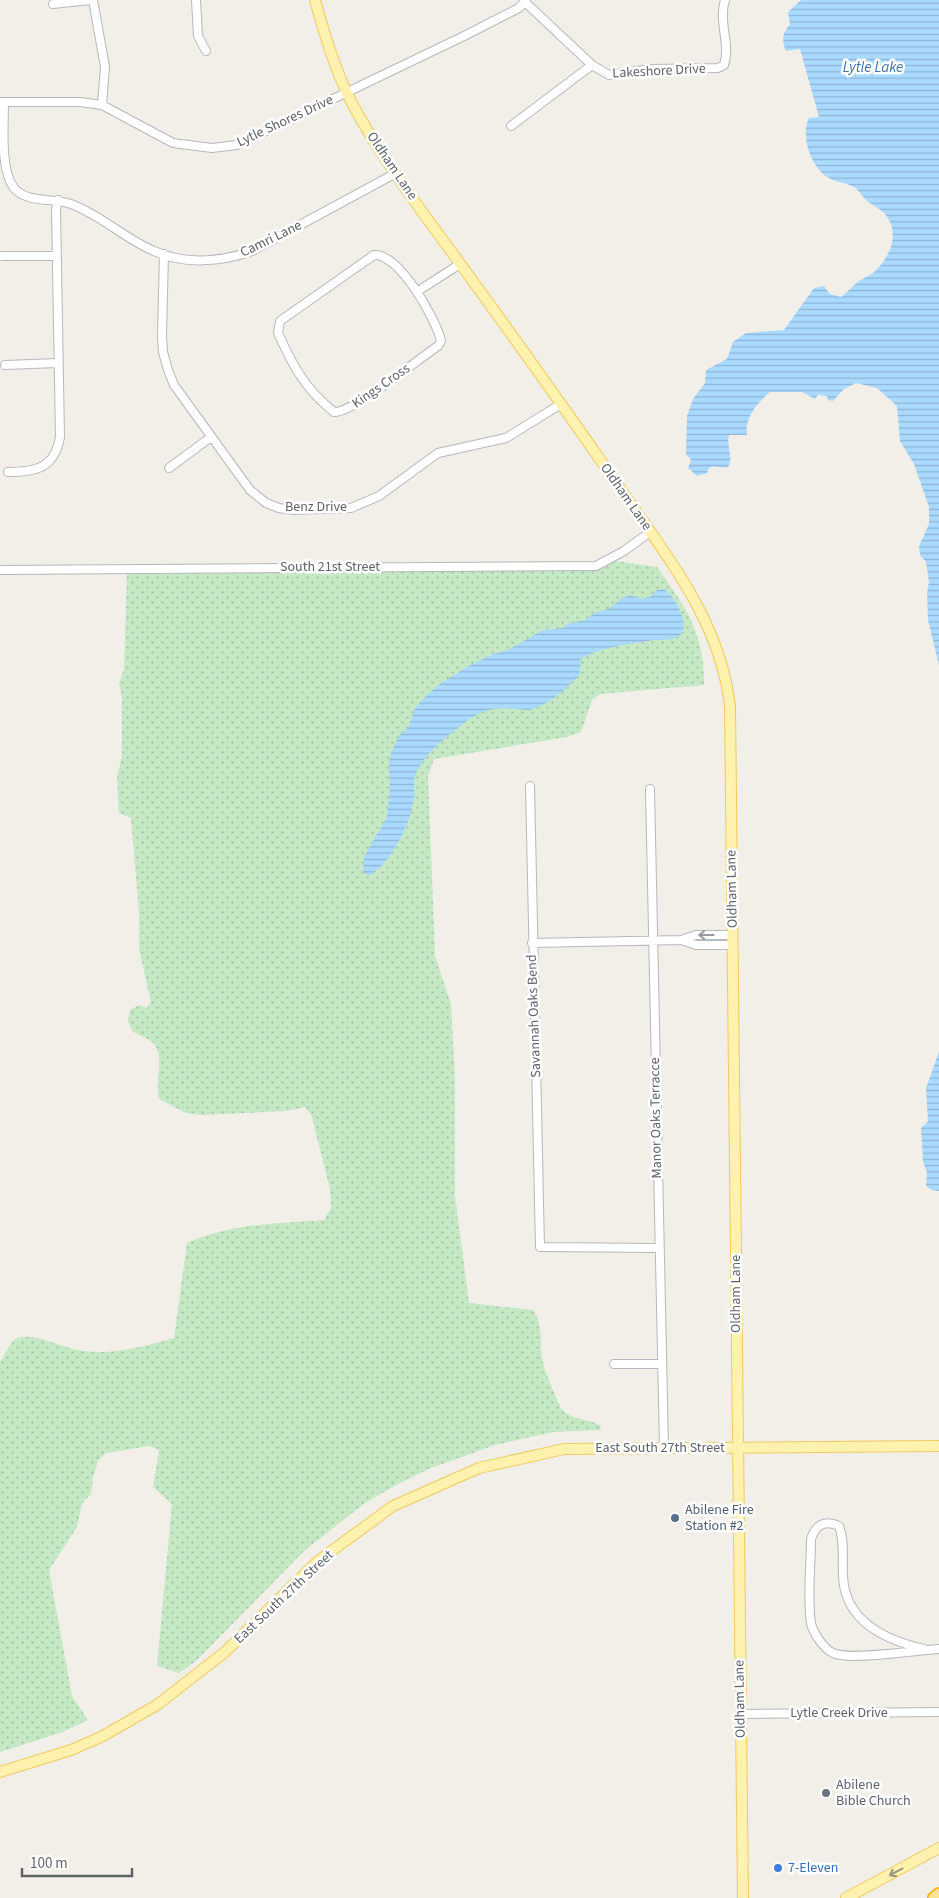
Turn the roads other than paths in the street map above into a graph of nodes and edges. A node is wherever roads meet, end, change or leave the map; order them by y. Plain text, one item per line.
1 (91, 0) edge
2 (196, 0) edge
3 (314, 0) edge
4 (725, 0) edge
5 (526, 1) edge
6 (53, 4) dead end
7 (206, 51) dead end
8 (592, 65) junction
9 (347, 92) junction
10 (2, 102) edge
11 (102, 105) junction
12 (511, 126) dead end
13 (396, 173) junction
14 (58, 200) junction
15 (164, 254) junction
16 (2, 256) dead end
17 (56, 256) junction
18 (460, 264) junction
19 (418, 291) junction
20 (58, 363) junction
21 (5, 365) dead end
22 (561, 404) junction
23 (211, 437) junction
24 (169, 468) dead end
25 (8, 472) dead end
26 (650, 532) junction
27 (0, 570) edge
28 (530, 786) dead end
29 (650, 789) dead end
30 (733, 940) junction
31 (652, 941) junction
32 (532, 943) junction
33 (659, 1248) junction
34 (614, 1364) dead end
35 (662, 1364) junction
36 (939, 1446) edge
37 (664, 1447) junction
38 (736, 1448) junction
39 (938, 1648) edge
40 (924, 1649) junction
41 (939, 1712) edge
42 (740, 1714) junction
43 (0, 1772) edge
44 (939, 1848) edge
45 (939, 1894) edge
46 (743, 1898) edge
47 (846, 1898) edge
48 (934, 1898) edge

1 - 6 street
1 - 11 street
2 - 7 street
3 - 9 main road, Oldham Lane
4 - 8 street, Lakeshore Drive
5 - 8 street, Lakeshore Drive
5 - 9 street, Lytle Shores Drive
8 - 12 street
9 - 11 street, Lytle Shores Drive
9 - 13 main road, Oldham Lane
10 - 11 street, Lytle Shores Drive
10 - 14 street, Camri Lane
13 - 15 street, Camri Lane
13 - 18 main road, Oldham Lane
14 - 15 street, Camri Lane
14 - 17 street
15 - 23 street, Benz Drive
16 - 17 street
17 - 20 street
18 - 19 street
18 - 22 main road, Oldham Lane
19 - 19 street, Kings Cross
20 - 21 street
20 - 25 street
22 - 23 street, Benz Drive
22 - 26 main road, Oldham Lane
23 - 24 street
26 - 27 street, South 21st Street
26 - 30 main road, Oldham Lane
28 - 32 street, Savannah Oaks Bend
29 - 31 street, Manor Oaks Terracce
30 - 31 street
30 - 38 main road, Oldham Lane
31 - 32 street
31 - 33 street, Manor Oaks Terracce
32 - 33 street, Savannah Oaks Bend
33 - 35 street, Manor Oaks Terracce
34 - 35 street
35 - 37 street, Manor Oaks Terracce
36 - 38 main road, East South 27th Street
37 - 38 main road, East South 27th Street
37 - 43 main road, East South 27th Street
38 - 42 main road, Oldham Lane
39 - 40 street
40 - 40 street
41 - 42 street, Lytle Creek Drive
42 - 46 main road, Oldham Lane
44 -> 47 main road
45 - 48 highway

